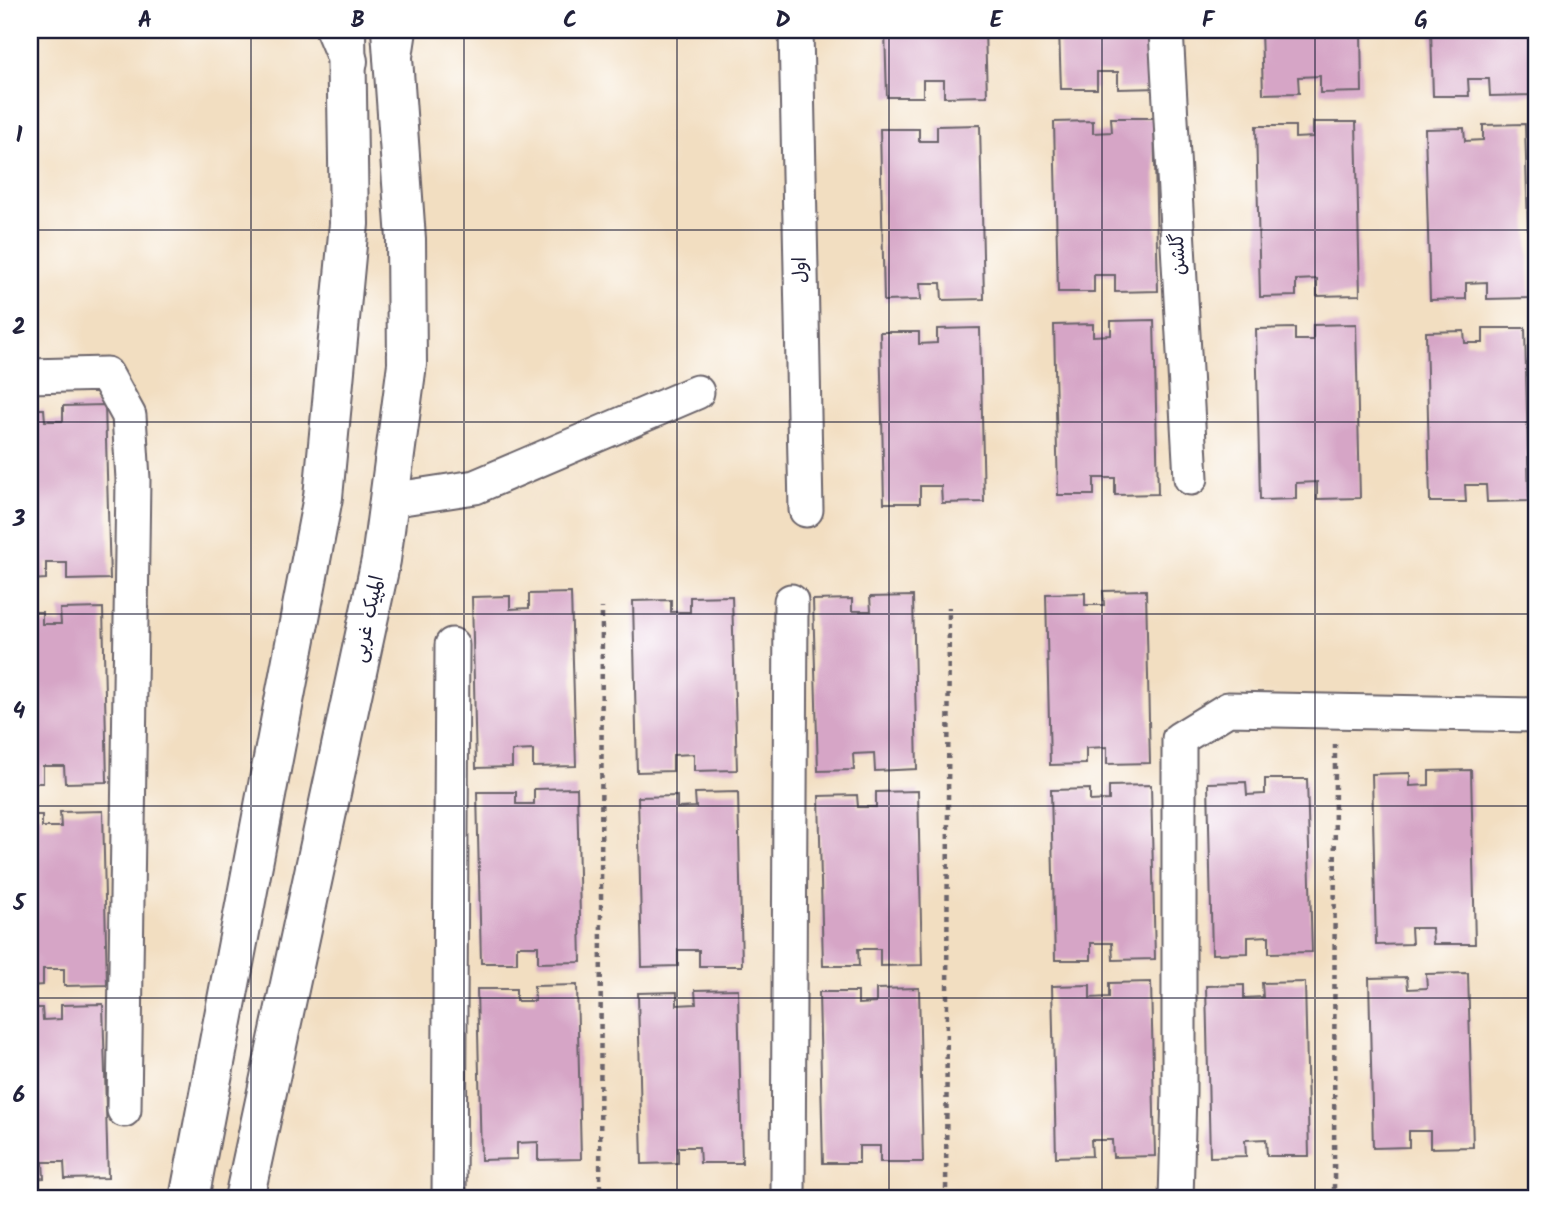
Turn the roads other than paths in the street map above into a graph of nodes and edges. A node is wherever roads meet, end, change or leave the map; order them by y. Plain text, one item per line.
1 (796, 30) edge
2 (1166, 30) edge
3 (394, 38) edge
4 (343, 40) edge
5 (30, 376) edge
6 (697, 392) dead end
7 (1191, 478) dead end
8 (390, 500) junction
9 (806, 510) dead end
10 (791, 601) dead end
11 (452, 645) dead end
12 (1536, 715) edge
13 (124, 1110) dead end
14 (189, 1199) edge
15 (244, 1199) edge
16 (449, 1199) edge
17 (788, 1199) edge
18 (1176, 1199) edge

1 - 9 street, اول
2 - 7 street, گلشن
3 - 8 street, المپیک غربی
4 - 14 street
5 - 13 street
6 - 8 street
8 - 15 street, المپیک غربی
10 - 17 street
11 - 16 street
12 - 18 street

